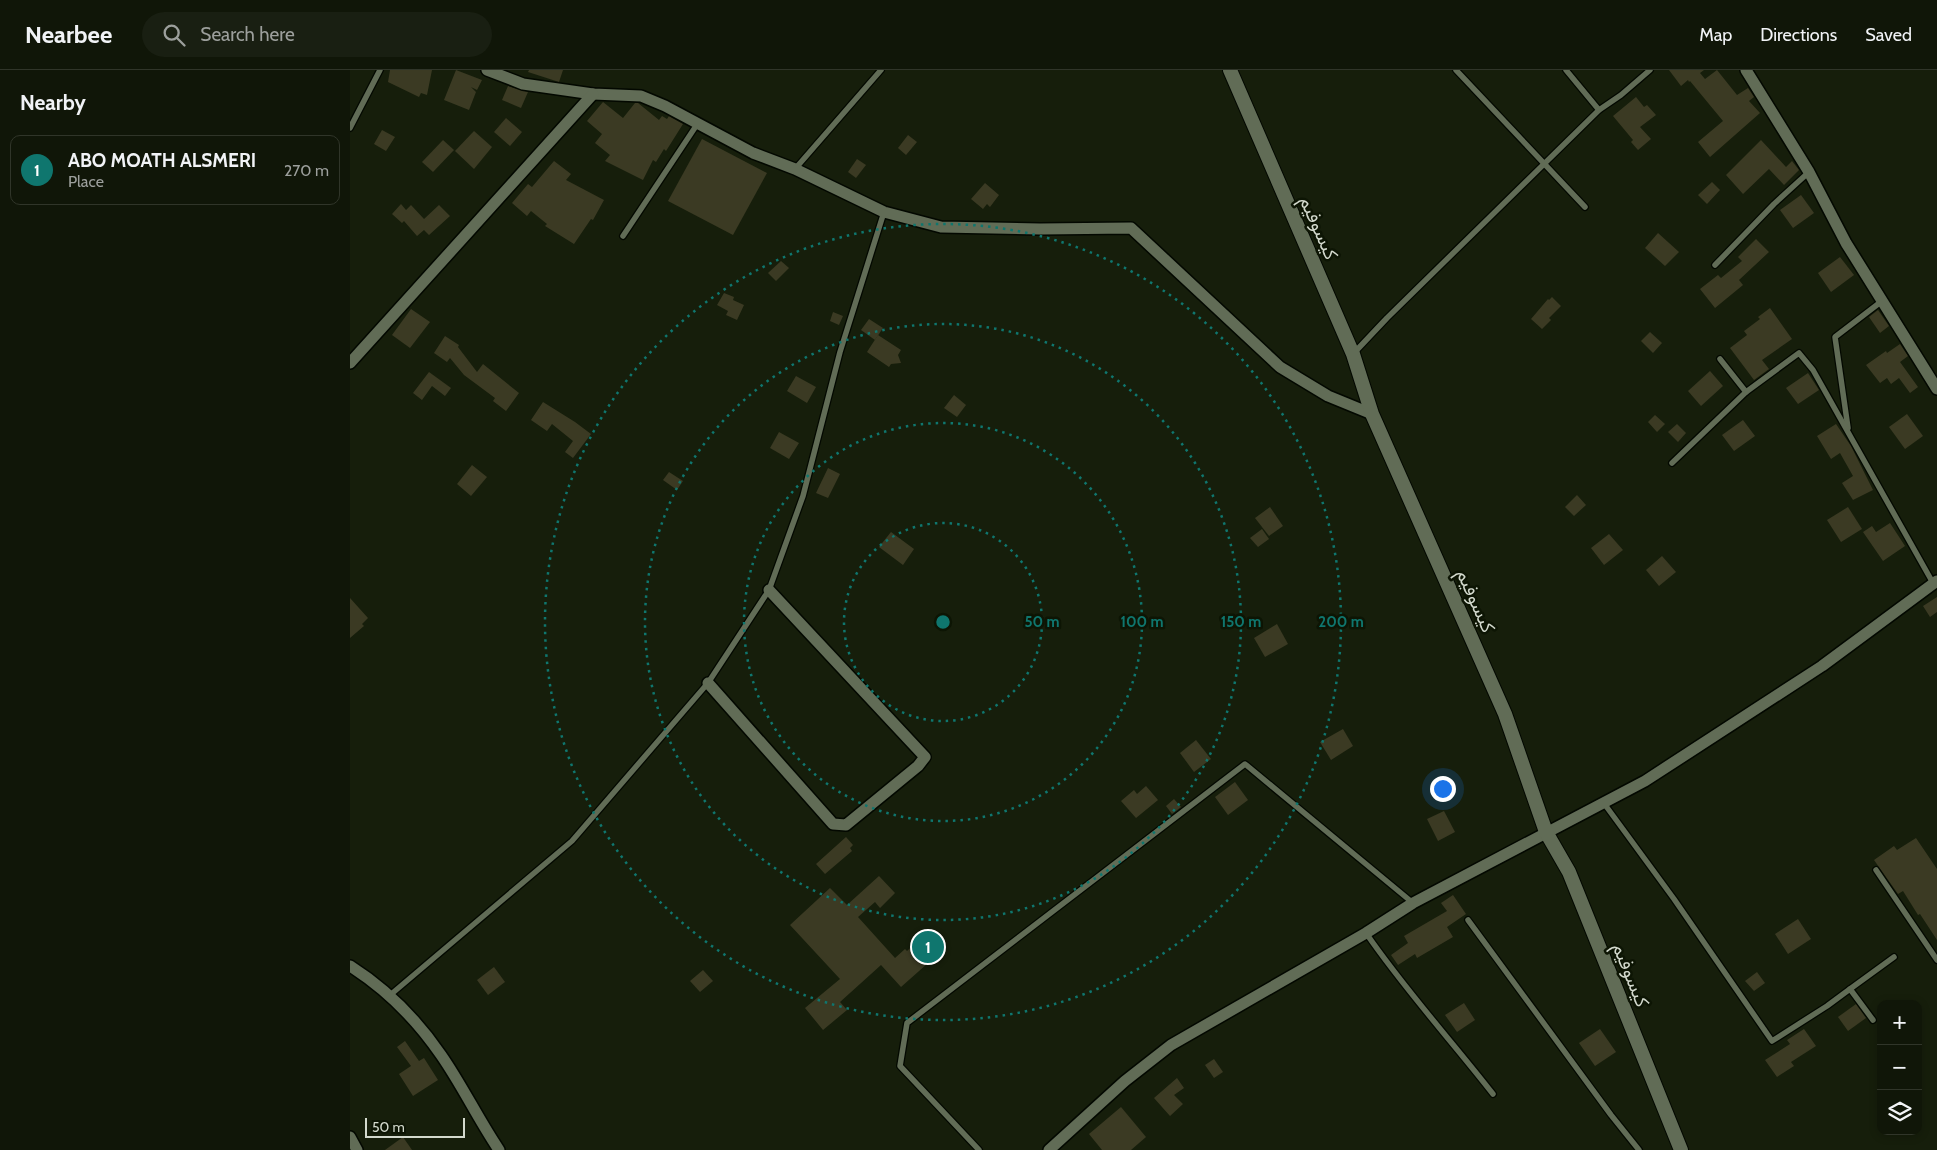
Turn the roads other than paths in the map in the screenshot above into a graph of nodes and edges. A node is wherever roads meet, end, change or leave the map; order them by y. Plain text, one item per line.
1 (380, 70) edge
2 (487, 70) edge
3 (881, 70) edge
4 (1230, 70) edge
5 (1456, 70) edge
6 (1566, 70) edge
7 (1650, 70) edge
8 (1746, 70) edge
9 (593, 94) junction
10 (1599, 110) junction
11 (698, 123) junction
12 (350, 128) edge
13 (1544, 164) junction
14 (795, 169) junction
15 (1809, 172) junction
16 (1585, 207) dead end
17 (884, 212) junction
18 (623, 236) dead end
19 (1715, 265) dead end
20 (1882, 301) junction
21 (1353, 354) junction
22 (1720, 359) dead end
23 (350, 363) edge
24 (1937, 389) edge
25 (1746, 392) junction
26 (1372, 414) junction
27 (1849, 432) junction
28 (1672, 463) dead end
29 (1935, 582) edge
30 (769, 590) junction
31 (708, 683) junction
32 (1603, 802) junction
33 (1546, 832) junction
34 (1876, 870) dead end
35 (1413, 903) junction
36 (1468, 920) dead end
37 (1366, 933) junction
38 (1894, 957) dead end
39 (1937, 960) edge
40 (350, 966) edge
41 (1850, 989) junction
42 (389, 996) junction
43 (1873, 1020) dead end
44 (1493, 1094) dead end
45 (350, 1137) edge
46 (358, 1150) edge
47 (500, 1150) edge
48 (979, 1150) edge
49 (1048, 1150) edge
50 (1639, 1150) edge
51 (1681, 1150) edge

1 - 12 lane
2 - 9 street
3 - 14 lane
4 - 21 street, كيسوفيم
5 - 13 lane
6 - 10 lane
7 - 10 lane
8 - 15 street
9 - 11 street
9 - 23 street
10 - 13 lane
11 - 14 street
11 - 18 lane
13 - 16 lane
13 - 21 lane
14 - 17 street
15 - 19 lane
15 - 20 street
17 - 26 street
17 - 30 lane
20 - 24 street
20 - 27 lane
21 - 26 street, كيسوفيم
22 - 25 lane
25 - 27 lane
25 - 28 lane
26 - 33 street, كيسوفيم
27 - 29 lane
29 - 32 street
30 - 31 lane
30 - 31 street
31 - 42 lane
32 - 33 street
32 - 41 lane
33 - 35 street
33 - 51 street, كيسوفيم
34 - 39 lane
35 - 37 street
35 - 48 lane
36 - 50 lane
37 - 44 lane
37 - 49 street
38 - 41 lane
40 - 42 street
41 - 43 lane
42 - 47 street
45 - 46 street

